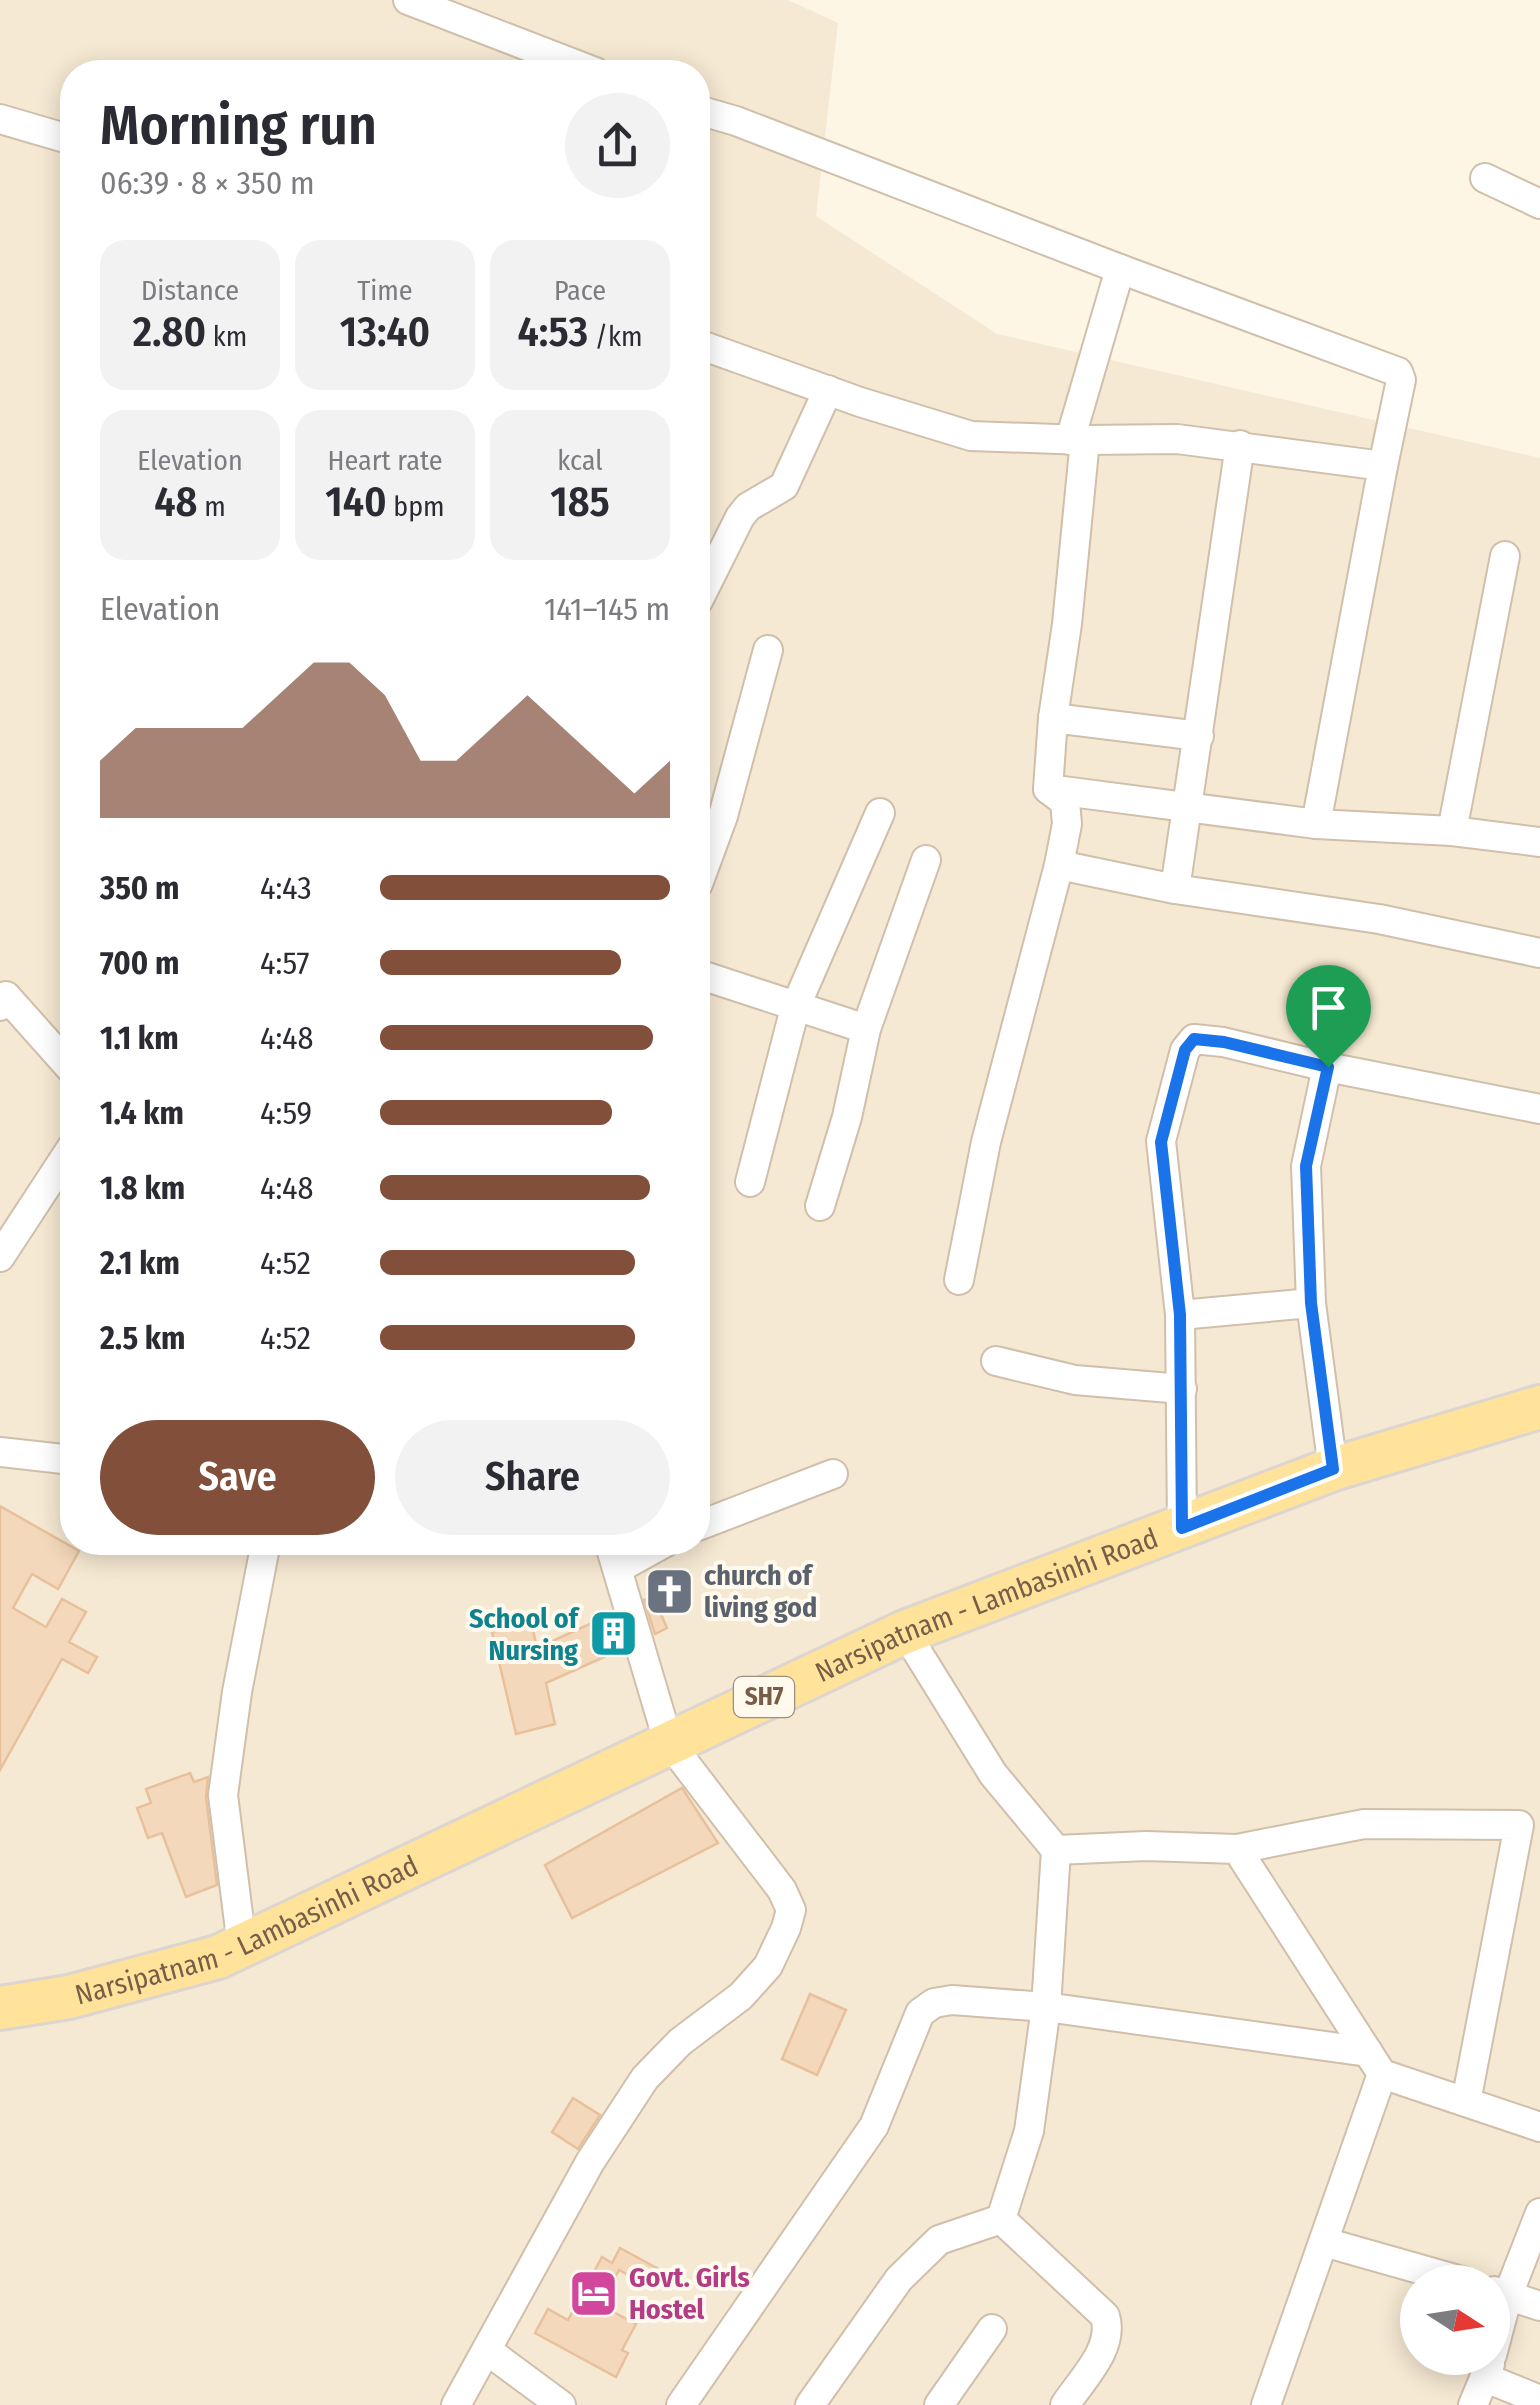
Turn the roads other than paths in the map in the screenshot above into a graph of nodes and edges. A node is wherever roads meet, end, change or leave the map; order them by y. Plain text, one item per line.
1 (408, 0) edge
2 (564, 60) edge
3 (710, 113) edge
4 (0, 119) edge
5 (60, 136) edge
6 (1484, 178) dead end
7 (1540, 204) edge
8 (1120, 270) junction
9 (710, 348) edge
10 (828, 390) junction
11 (1077, 440) junction
12 (1240, 445) junction
13 (1383, 466) junction
14 (1506, 556) dead end
15 (710, 577) edge
16 (768, 650) dead end
17 (1052, 718) junction
18 (1199, 736) junction
19 (1048, 789) junction
20 (1189, 807) junction
21 (880, 813) dead end
22 (1316, 824) junction
23 (1452, 831) junction
24 (1540, 842) edge
25 (710, 851) edge
26 (926, 860) dead end
27 (1059, 865) junction
28 (1175, 889) junction
29 (1540, 952) edge
30 (710, 978) edge
31 (0, 1006) edge
32 (795, 1008) junction
33 (866, 1030) junction
34 (60, 1057) edge
35 (1328, 1067) junction
36 (1540, 1109) edge
37 (60, 1165) edge
38 (750, 1182) dead end
39 (820, 1206) dead end
40 (0, 1256) edge
41 (959, 1280) dead end
42 (1311, 1303) junction
43 (1180, 1315) junction
44 (996, 1362) dead end
45 (1182, 1389) junction
46 (1540, 1407) edge
47 (0, 1452) edge
48 (60, 1459) edge
49 (1333, 1469) junction
50 (833, 1474) dead end
51 (710, 1521) edge
52 (1182, 1528) junction
53 (263, 1555) edge
54 (614, 1555) edge
55 (904, 1632) junction
56 (668, 1742) junction
57 (1237, 1849) junction
58 (1056, 1850) junction
59 (242, 1946) junction
60 (1046, 2007) junction
61 (0, 2008) edge
62 (1375, 2063) junction
63 (1466, 2102) junction
64 (1540, 2127) edge
65 (1540, 2213) edge
66 (1001, 2219) junction
67 (1324, 2242) junction
68 (1405, 2265) edge
69 (1510, 2273) edge
70 (1510, 2296) edge
71 (1540, 2306) edge
72 (992, 2329) dead end
73 (488, 2350) junction
74 (1485, 2375) edge
75 (1506, 2375) edge
76 (1540, 2400) edge
77 (456, 2405) edge
78 (561, 2405) edge
79 (681, 2405) edge
80 (810, 2405) edge
81 (940, 2405) edge
82 (1065, 2405) edge
83 (1266, 2405) edge
84 (1472, 2405) edge

1 - 2 street
3 - 8 street
4 - 5 street
6 - 7 street
8 - 11 street
8 - 13 street
9 - 10 street
10 - 11 street
10 - 15 street
11 - 12 street
11 - 17 street
12 - 13 street
12 - 18 street
13 - 22 street
14 - 23 street
16 - 25 street
17 - 18 street
17 - 19 street
18 - 20 street
19 - 20 street
19 - 27 street
20 - 22 street
20 - 28 street
21 - 32 street
22 - 23 street
23 - 24 street
26 - 33 street
27 - 28 street
27 - 41 street
28 - 29 street
30 - 32 street
31 - 34 street
32 - 33 street
32 - 38 street
33 - 39 street
35 - 36 street
35 - 42 street
35 - 43 street
37 - 40 street
42 - 43 street
42 - 49 street
43 - 45 street
44 - 45 street
45 - 52 street
46 - 49 main road, Narsipatnam - Lambasinhi Road / SH7
47 - 48 street
49 - 52 main road, Narsipatnam - Lambasinhi Road / SH7
50 - 51 street
52 - 55 main road, Narsipatnam - Lambasinhi Road / SH7
53 - 59 street
54 - 56 street
55 - 56 main road, Narsipatnam - Lambasinhi Road / SH7
55 - 58 street
56 - 59 main road, Narsipatnam - Lambasinhi Road / SH7
56 - 73 street
57 - 58 street
57 - 62 street
57 - 63 street
58 - 60 street
59 - 61 main road, Narsipatnam - Lambasinhi Road / SH7
60 - 62 street
60 - 66 street
60 - 79 street
62 - 63 street
62 - 67 street
63 - 64 street
65 - 69 street
66 - 80 street
66 - 82 street
67 - 68 street
67 - 83 street
70 - 71 street
72 - 81 street
73 - 77 street
73 - 78 street
74 - 84 street
75 - 76 street

